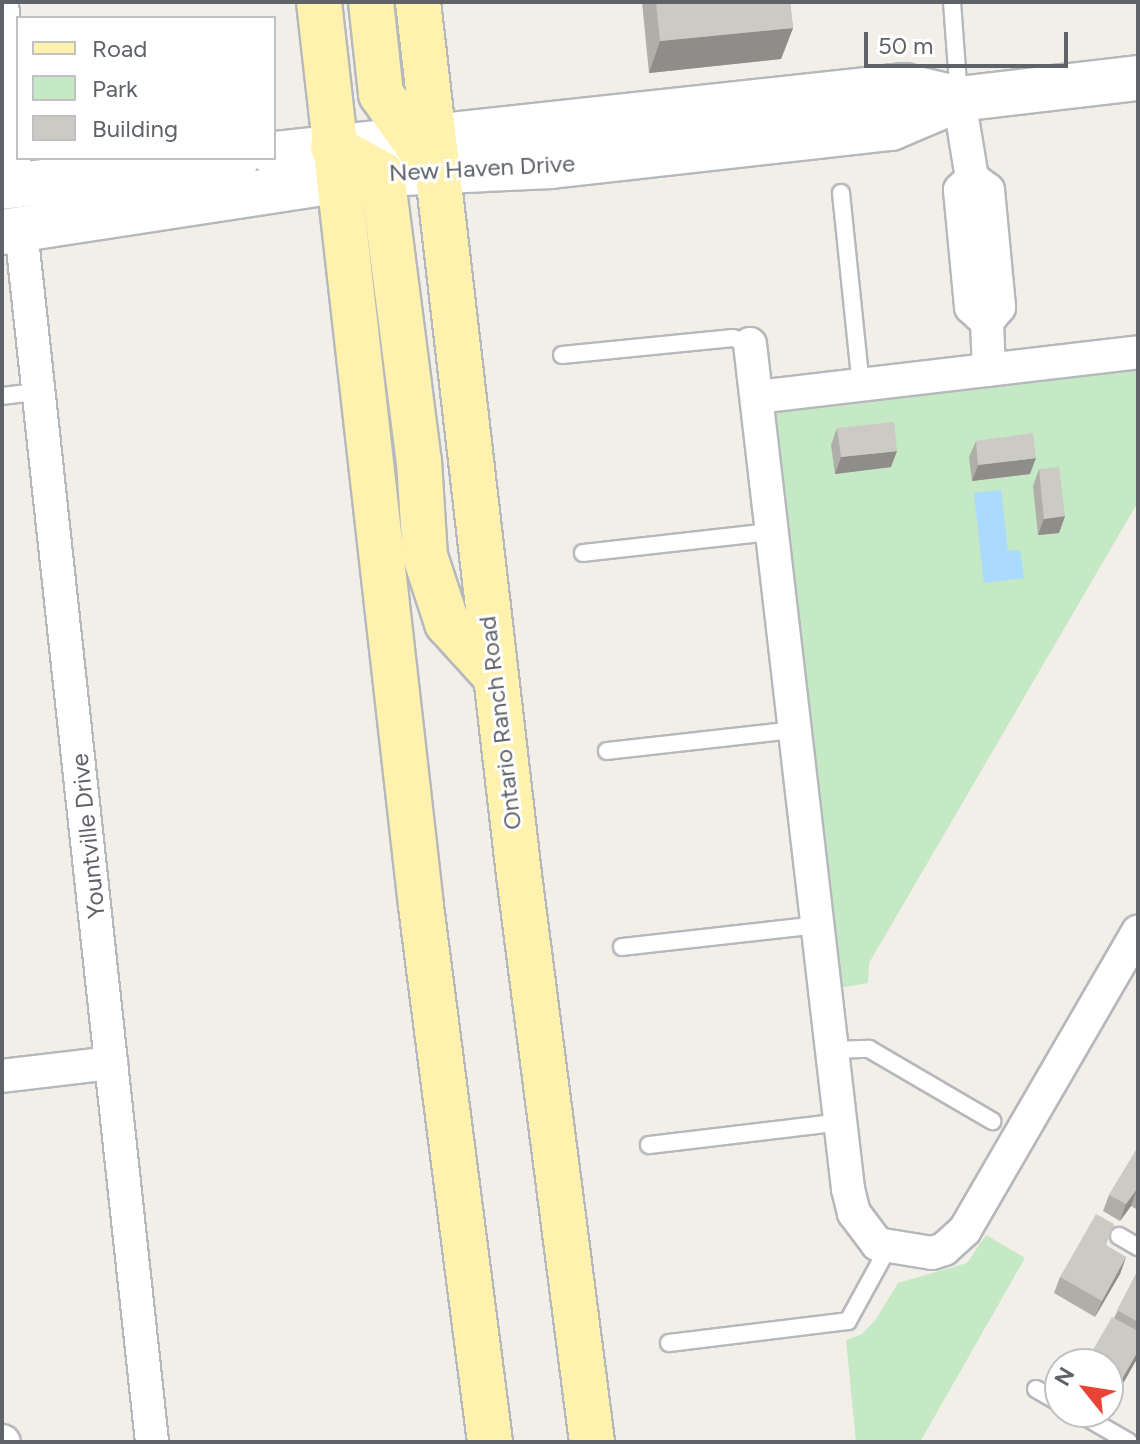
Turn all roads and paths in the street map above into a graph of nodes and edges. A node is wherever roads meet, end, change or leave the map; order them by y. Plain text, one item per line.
1 (2, 2) edge
2 (319, 2) edge
3 (371, 2) edge
4 (418, 2) edge
5 (952, 2) edge
6 (1138, 78) edge
7 (959, 99) junction
8 (424, 148) junction
9 (276, 154) edge
10 (220, 160) edge
11 (335, 164) junction
12 (382, 174) junction
13 (9, 185) edge
14 (841, 193) dead end
15 (12, 231) edge
16 (750, 344) joint
17 (1138, 352) edge
18 (562, 355) dead end
19 (989, 370) junction
20 (861, 386) junction
21 (41, 391) junction
22 (2, 396) edge
23 (757, 397) junction
24 (771, 532) junction
25 (583, 553) dead end
26 (495, 676) junction
27 (794, 730) junction
28 (607, 751) dead end
29 (817, 925) junction
30 (1138, 931) edge
31 (622, 947) dead end
32 (832, 1050) junction
33 (111, 1063) junction
34 (2, 1076) edge
35 (992, 1121) dead end
36 (841, 1122) junction
37 (649, 1145) dead end
38 (1119, 1236) dead end
39 (1138, 1247) edge
40 (888, 1248) junction
41 (669, 1343) dead end
42 (1036, 1389) dead end
43 (1044, 1394) edge
44 (1105, 1428) edge
45 (132, 1442) edge
46 (152, 1442) edge
47 (490, 1442) edge
48 (592, 1442) edge
49 (1129, 1442) edge

1 - 13 street
2 - 11 main road
3 - 8 main road
4 - 8 main road, Ontario Ranch Road
5 - 7 lane
6 - 7 street, New Haven Drive
7 - 8 street, New Haven Drive
7 - 19 street
8 - 11 street, New Haven Drive
8 - 12 street, New Haven Drive
8 - 26 main road, Ontario Ranch Road
9 - 11 street, New Haven Drive
10 - 13 street
11 - 12 main road
11 - 15 street, New Haven Drive
11 - 47 main road
12 - 26 main road
14 - 20 lane
15 - 21 street, Yountville Drive
16 - 18 lane
16 - 23 street
17 - 19 street
19 - 20 street
20 - 23 street
21 - 22 lane
21 - 33 street, Yountville Drive
23 - 24 street
24 - 25 lane
24 - 27 street
26 - 48 main road, Ontario Ranch Road
27 - 28 lane
27 - 29 street
29 - 31 lane
29 - 32 street
30 - 40 street
32 - 35 lane
32 - 36 street
33 - 34 street
33 - 46 street, Yountville Drive
36 - 37 lane
36 - 40 street
38 - 39 lane
40 - 41 lane
42 - 43 lane
44 - 49 lane
45 - 46 street

